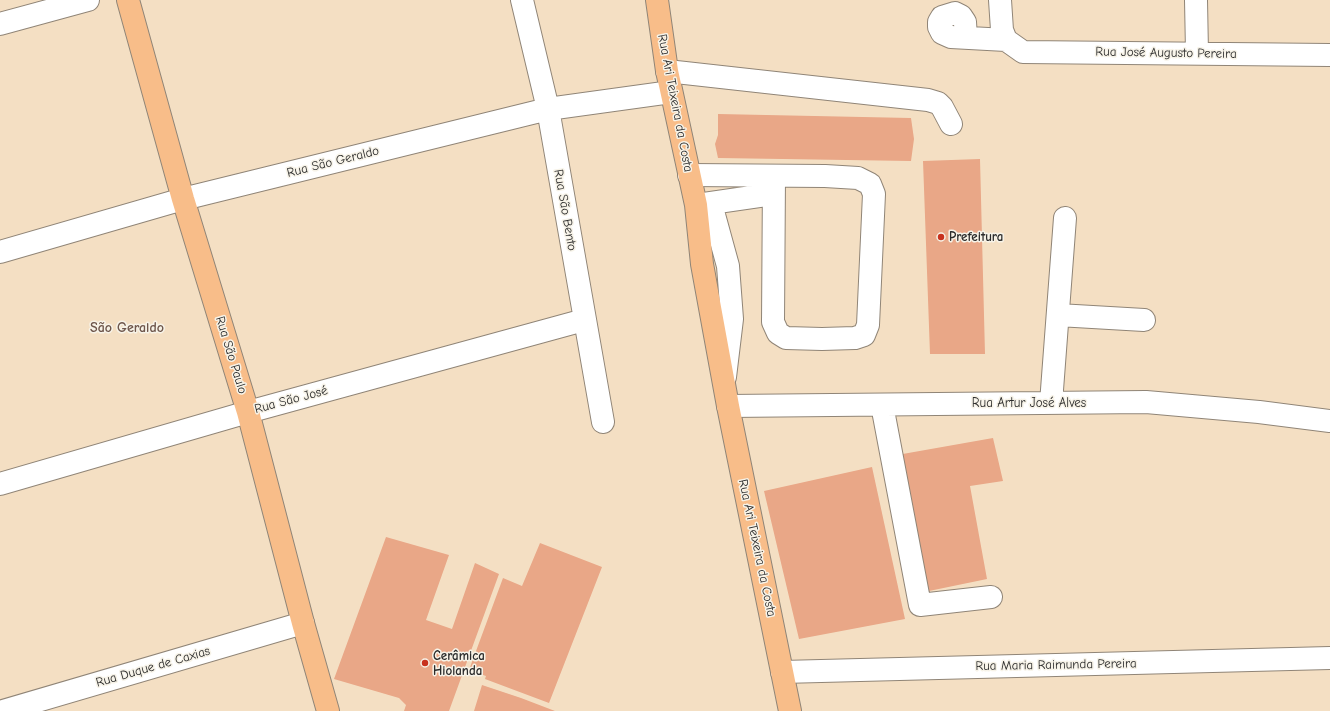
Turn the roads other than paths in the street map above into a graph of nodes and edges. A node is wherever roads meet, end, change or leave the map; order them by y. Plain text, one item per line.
1 (88, 0) edge
2 (128, 0) edge
3 (522, 0) edge
4 (657, 0) edge
5 (1000, 0) edge
6 (1196, 0) edge
7 (0, 24) edge
8 (966, 37) dead end
9 (1006, 40) junction
10 (1197, 52) junction
11 (1330, 55) edge
12 (669, 82) junction
13 (548, 109) junction
14 (951, 124) dead end
15 (689, 175) junction
16 (773, 186) junction
17 (183, 199) junction
18 (703, 204) junction
19 (1066, 218) dead end
20 (0, 252) edge
21 (1058, 315) junction
22 (584, 320) junction
23 (1144, 320) dead end
24 (1051, 402) junction
25 (882, 405) junction
26 (728, 406) junction
27 (248, 412) junction
28 (1330, 421) edge
29 (602, 422) dead end
30 (0, 484) edge
31 (991, 597) dead end
32 (302, 623) junction
33 (1330, 658) edge
34 (782, 672) junction
35 (2, 711) edge
36 (328, 711) edge
37 (790, 711) edge

1 - 7 street
2 - 17 highway, Rua São Paulo
3 - 13 street, Rua São Bento
4 - 12 highway, Rua Ari Teixeira da Costa
5 - 9 street
6 - 10 street
8 - 9 street
9 - 10 street, Rua José Augusto Pereira
10 - 11 street, Rua José Augusto Pereira
12 - 13 street, Rua São Geraldo
12 - 14 street, Rua São Geraldo
12 - 15 highway, Rua Ari Teixeira da Costa
13 - 17 street, Rua São Geraldo
13 - 22 street, Rua São Bento
15 - 16 street
15 - 18 highway, Rua Ari Teixeira da Costa
16 - 16 street
16 - 18 street
17 - 20 street, Rua São Geraldo
17 - 27 highway, Rua São Paulo
18 - 26 highway, Rua Ari Teixeira da Costa
19 - 21 street
21 - 23 street
21 - 24 street
22 - 27 street, Rua São José
22 - 29 street, Rua São Bento
24 - 25 street, Rua Artur José Alves
24 - 28 street, Rua Artur José Alves
25 - 26 street, Rua Artur José Alves
25 - 31 street
26 - 34 highway, Rua Ari Teixeira da Costa
27 - 30 street, Rua São José
27 - 32 highway, Rua São Paulo
32 - 35 street, Rua Duque de Caxias
32 - 36 highway, Rua São Paulo
33 - 34 street, Rua Maria Raimunda Pereira
34 - 37 highway, Rua Ari Teixeira da Costa

